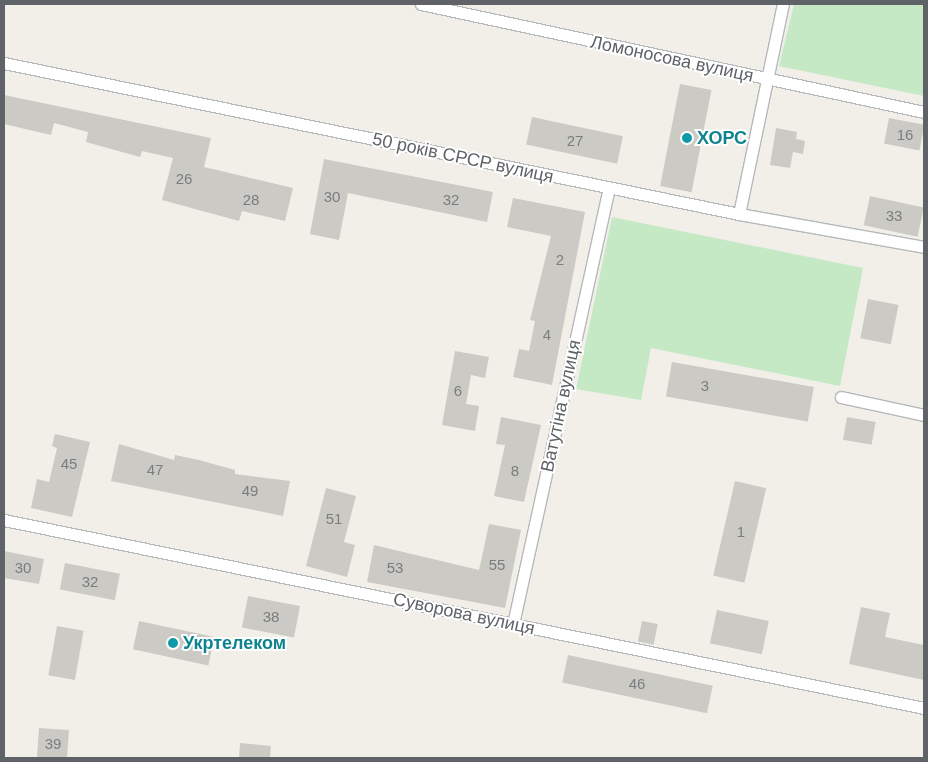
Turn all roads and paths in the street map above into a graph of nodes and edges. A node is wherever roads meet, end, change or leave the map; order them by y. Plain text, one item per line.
1 (421, 4) edge
2 (783, 4) edge
3 (4, 63) edge
4 (767, 80) junction
5 (924, 112) edge
6 (609, 188) junction
7 (738, 214) junction
8 (924, 247) edge
9 (841, 397) dead end
10 (924, 414) edge
11 (4, 520) edge
12 (513, 624) junction
13 (924, 708) edge

1 - 4 street, Ломоносова вулиця
2 - 4 street
3 - 6 street, 50 років СРСР вулиця
4 - 5 street, Ломоносова вулиця
4 - 7 street
6 - 7 street, 50 років СРСР вулиця
6 - 12 street, Ватутіна вулиця
7 - 8 street, 50 років СРСР вулиця
9 - 10 street
11 - 12 street, Суворова вулиця
12 - 13 street, Суворова вулиця

